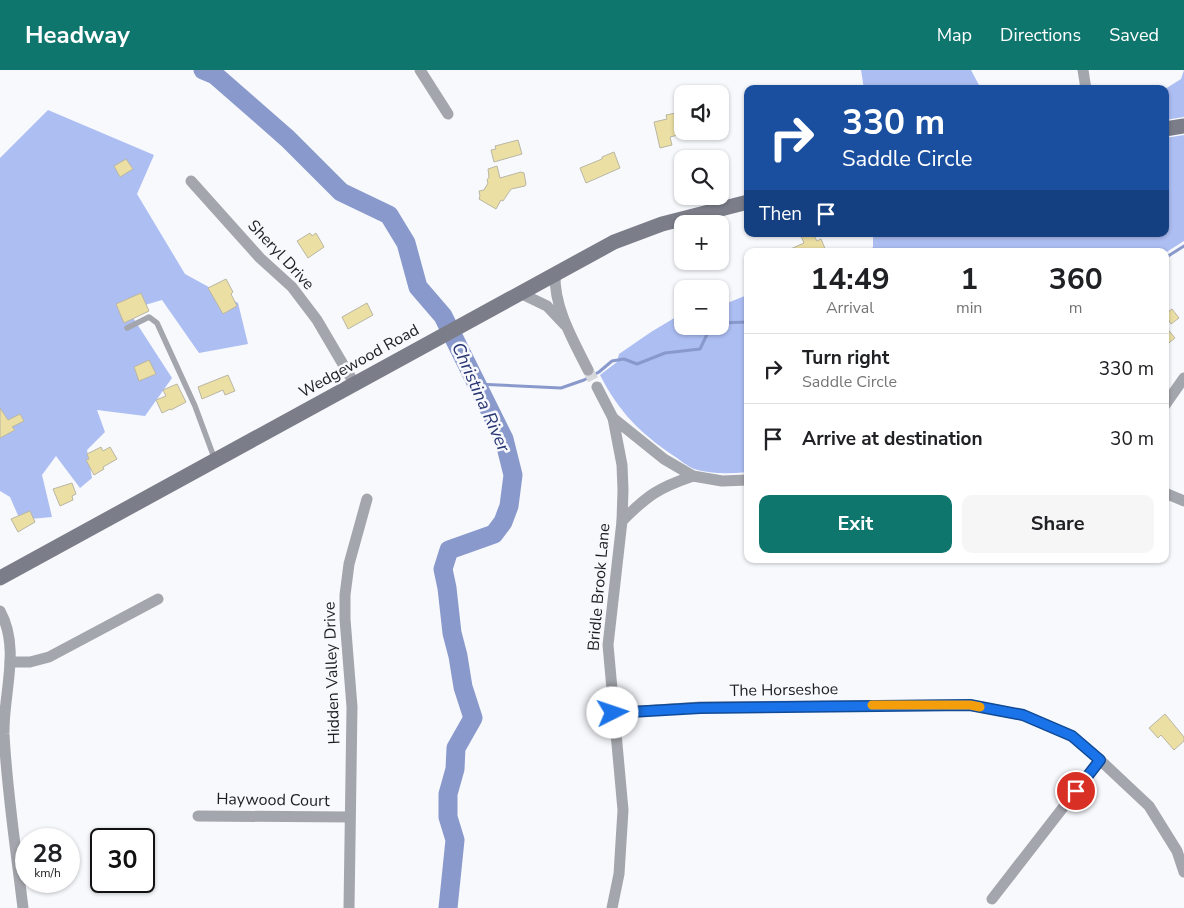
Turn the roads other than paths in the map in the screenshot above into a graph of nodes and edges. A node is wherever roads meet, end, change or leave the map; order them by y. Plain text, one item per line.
1 (420, 70) edge
2 (1082, 70) edge
3 (1085, 85) edge
4 (448, 114) dead end
5 (1184, 126) edge
6 (1169, 128) edge
7 (191, 181) dead end
8 (744, 203) edge
9 (554, 274) junction
10 (520, 292) junction
11 (566, 326) junction
12 (127, 328) dead end
13 (588, 370) tunnel mouth
14 (1184, 378) edge
15 (354, 384) junction
16 (597, 387) tunnel mouth
17 (1169, 399) edge
18 (613, 418) junction
19 (215, 460) junction
20 (693, 476) junction
21 (744, 480) edge
22 (1169, 495) edge
23 (367, 499) dead end
24 (1184, 501) edge
25 (622, 521) junction
26 (0, 578) edge
27 (158, 599) dead end
28 (0, 611) edge
29 (10, 662) junction
30 (613, 713) junction
31 (1100, 760) junction
32 (198, 816) dead end
33 (349, 817) junction
34 (1184, 872) edge
35 (992, 899) dead end
36 (23, 908) edge
37 (348, 908) edge
38 (612, 908) edge

1 - 4 street
2 - 3 street
5 - 6 street
7 - 15 street, Sheryl Drive
8 - 9 street, Wedgewood Road
9 - 10 street, Wedgewood Road
9 - 11 street
10 - 11 street
10 - 15 street, Wedgewood Road
11 - 13 street
12 - 19 lane
14 - 17 street
15 - 19 street, Wedgewood Road
16 - 18 street
18 - 20 street
18 - 25 street, Bridle Brook Lane
19 - 26 street, Wedgewood Road
20 - 21 street
20 - 25 street
22 - 24 street
23 - 33 street, Hidden Valley Drive
25 - 30 street, Bridle Brook Lane
27 - 29 street
28 - 29 street
29 - 36 street
30 - 31 street, The Horseshoe
30 - 38 street, Bridle Brook Lane
31 - 34 street, The Horseshoe
31 - 35 street
32 - 33 street, Haywood Court
33 - 37 street, Hidden Valley Drive

